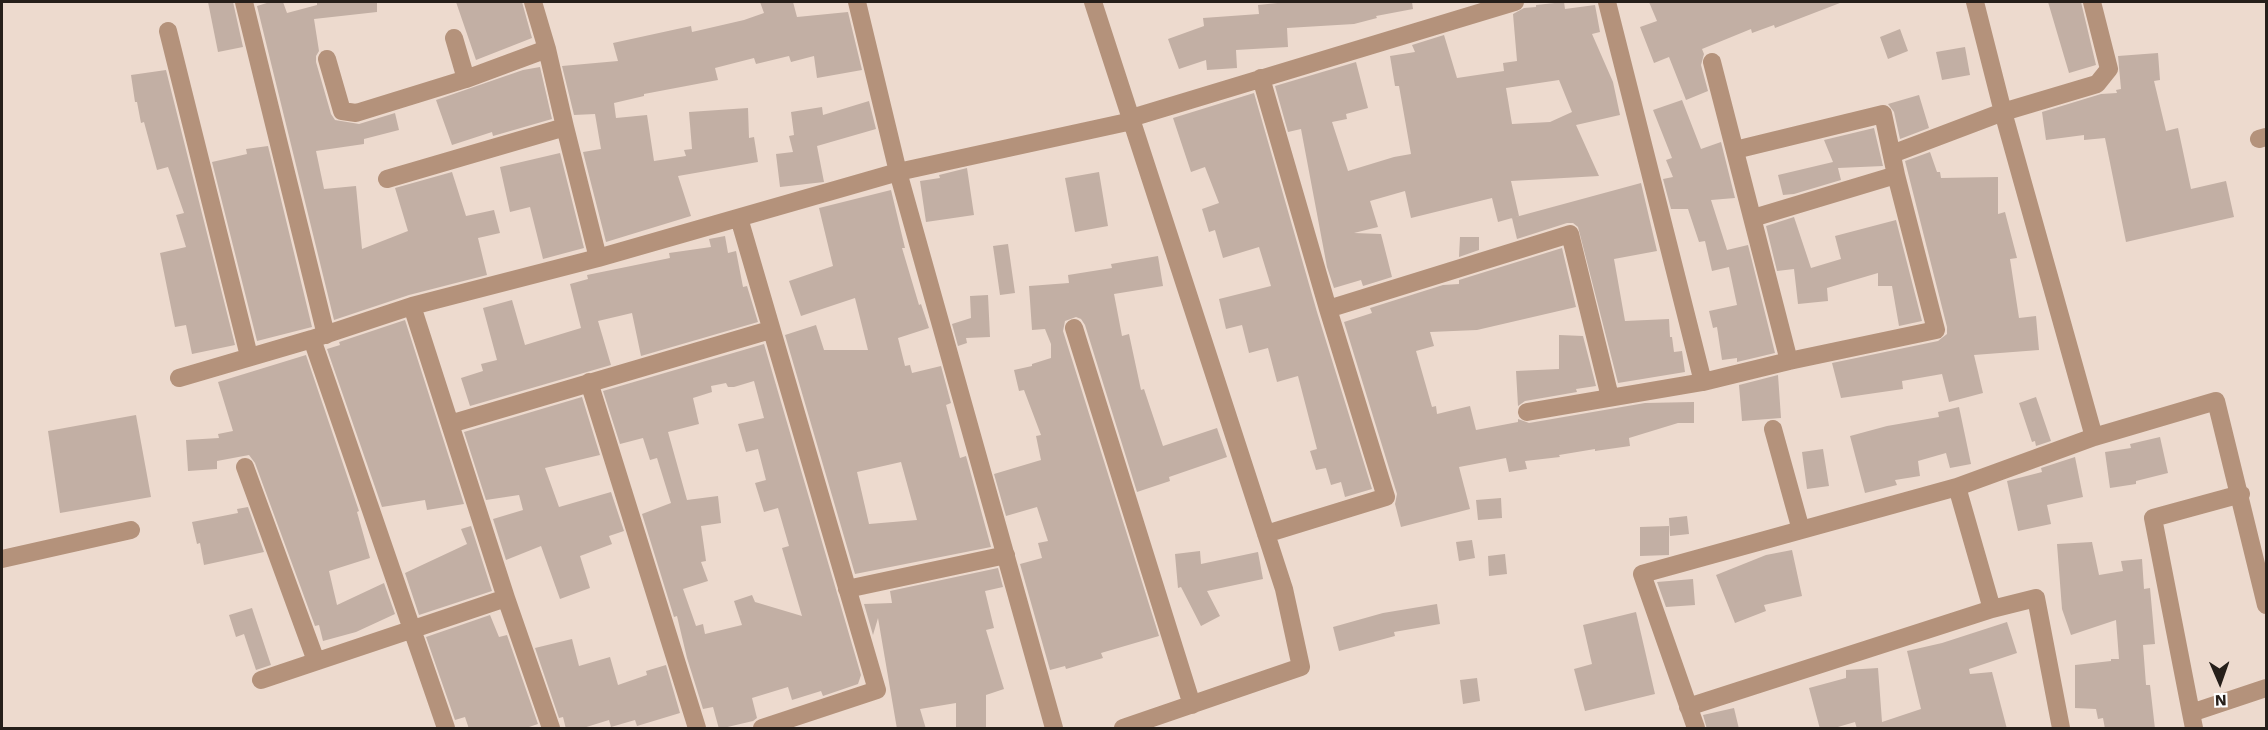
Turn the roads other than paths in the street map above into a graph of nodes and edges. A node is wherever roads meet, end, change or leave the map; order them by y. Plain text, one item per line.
1 (244, 2) edge
2 (533, 2) edge
3 (857, 2) edge
4 (1094, 2) edge
5 (1515, 2) edge
6 (1607, 2) edge
7 (1975, 2) edge
8 (2092, 2) edge
9 (168, 31) dead end
10 (454, 38) dead end
11 (547, 49) junction
12 (327, 59) dead end
13 (1712, 62) dead end
14 (1261, 78) junction
15 (466, 79) junction
16 (2003, 112) junction
17 (1132, 119) junction
18 (565, 127) junction
19 (1735, 150) junction
20 (1892, 154) junction
21 (898, 172) junction
22 (1896, 176) junction
23 (387, 178) dead end
24 (739, 218) junction
25 (1753, 218) junction
26 (598, 258) junction
27 (412, 306) junction
28 (1328, 309) junction
29 (1074, 328) dead end
30 (770, 330) junction
31 (319, 337) junction
32 (249, 356) junction
33 (1790, 361) junction
34 (179, 378) dead end
35 (589, 382) junction
36 (1703, 382) junction
37 (1610, 397) junction
38 (1527, 411) dead end
39 (450, 424) junction
40 (1773, 429) dead end
41 (2094, 436) junction
42 (245, 467) dead end
43 (1957, 487) junction
44 (2241, 494) junction
45 (131, 530) dead end
46 (1801, 530) junction
47 (1266, 534) junction
48 (1006, 555) junction
49 (2, 559) edge
50 (847, 589) junction
51 (506, 598) junction
52 (2266, 605) edge
53 (1992, 609) junction
54 (412, 629) junction
55 (316, 661) junction
56 (261, 680) dead end
57 (2266, 688) edge
58 (1192, 705) junction
59 (1688, 707) junction
60 (2193, 721) edge
61 (2058, 728) edge
62 (446, 729) edge
63 (550, 729) edge
64 (697, 729) edge
65 (762, 729) edge
66 (1054, 729) edge
67 (1122, 729) edge
68 (1696, 729) edge

1 - 31 street
2 - 11 street
3 - 21 street
4 - 17 street
5 - 14 street
6 - 36 street
7 - 16 street
8 - 16 street
9 - 32 street
10 - 15 street
11 - 15 street
11 - 18 street
12 - 15 street
13 - 19 street
14 - 17 street
14 - 28 street
16 - 20 street
16 - 41 street
17 - 21 street
17 - 47 street
18 - 23 street
18 - 26 street
19 - 20 street
19 - 25 street
20 - 22 street
21 - 24 street
21 - 48 street
22 - 25 street
22 - 33 street
24 - 26 street
24 - 30 street
25 - 33 street
26 - 27 street
27 - 31 street
27 - 39 street
28 - 37 street
28 - 47 street
29 - 58 street
30 - 35 street
30 - 50 street
31 - 32 street
31 - 54 street
32 - 34 street
33 - 36 street
35 - 39 street
35 - 64 street
36 - 37 street
37 - 38 street
39 - 51 street
40 - 46 street
41 - 43 street
41 - 44 street
42 - 55 street
43 - 46 street
43 - 53 street
44 - 52 street
44 - 60 street
45 - 49 street
46 - 59 street
47 - 58 street
48 - 50 street
48 - 66 street
50 - 65 street
51 - 54 street
51 - 63 street
53 - 59 street
53 - 61 street
54 - 55 street
54 - 62 street
55 - 56 street
57 - 60 street
58 - 67 street
59 - 68 street

